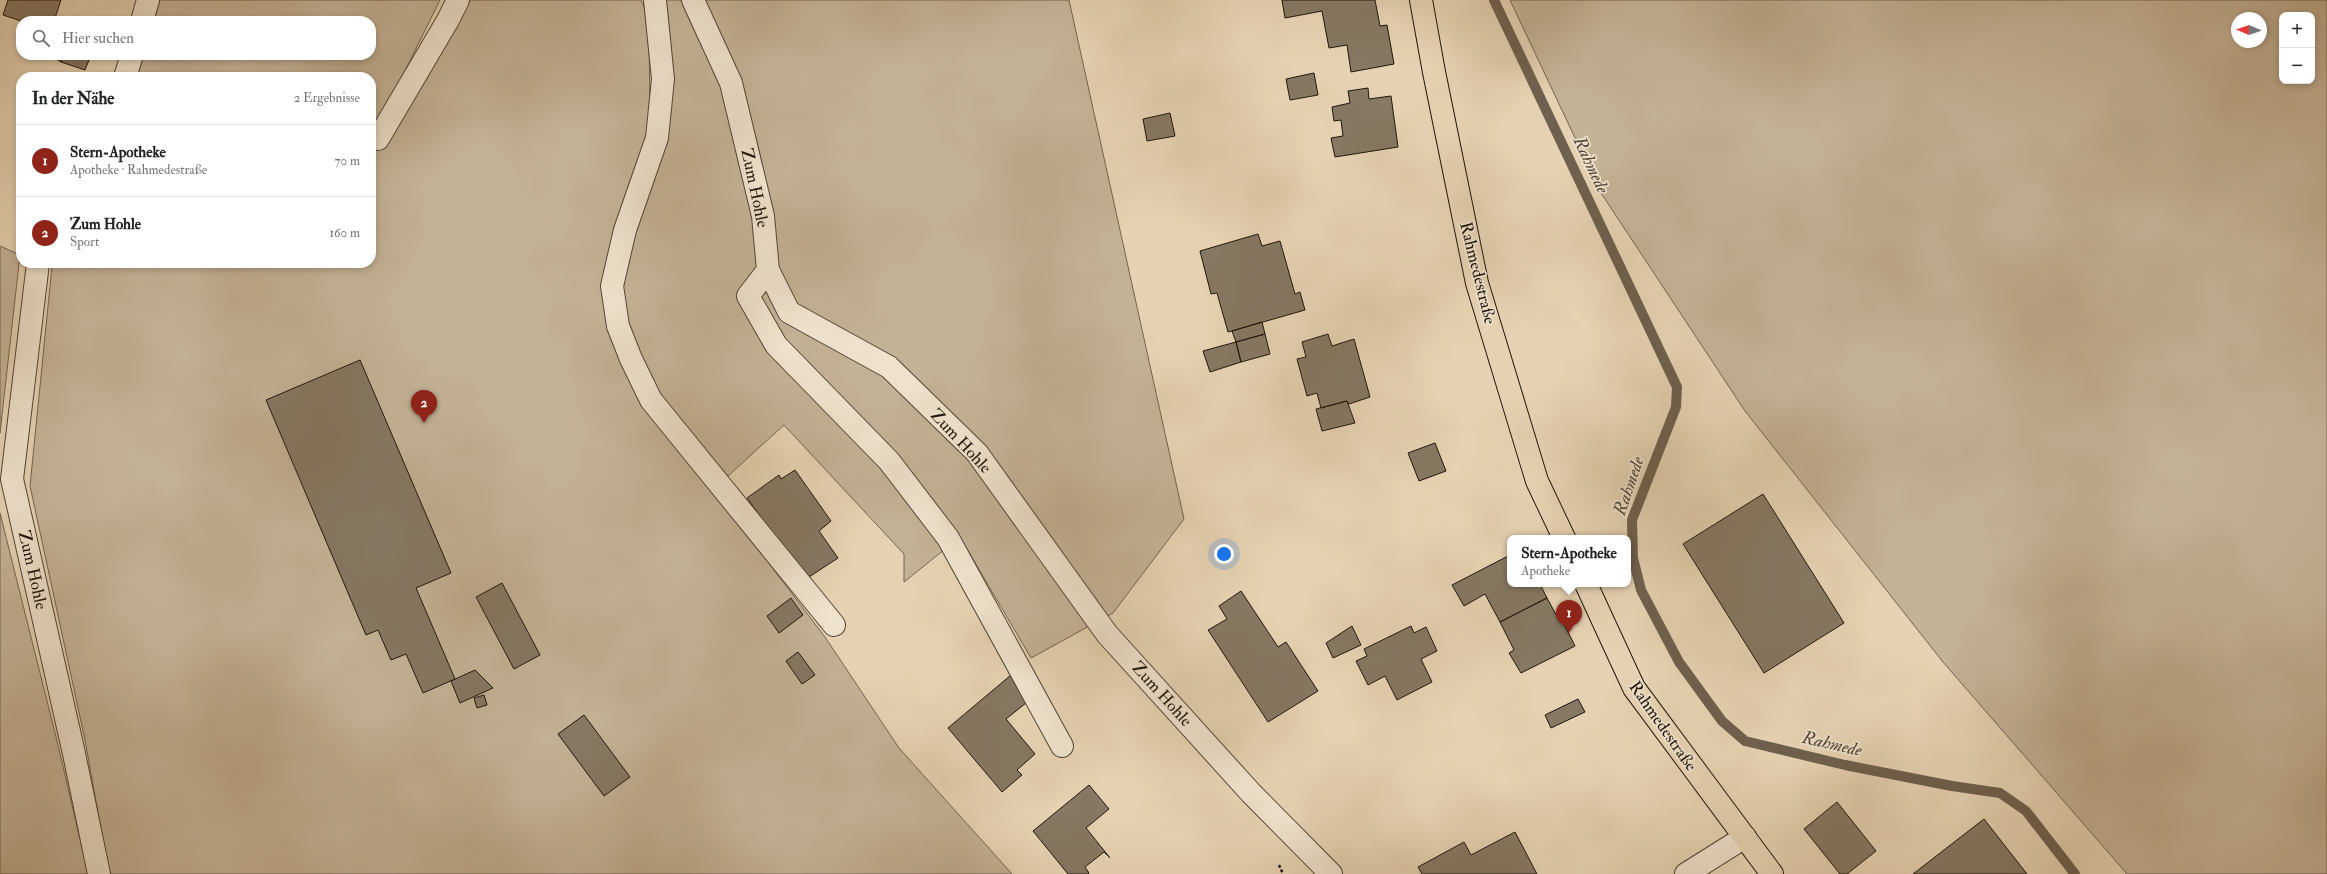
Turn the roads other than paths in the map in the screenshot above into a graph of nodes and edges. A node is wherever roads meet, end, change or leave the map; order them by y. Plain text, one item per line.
1 (148, 0) edge
2 (458, 0) edge
3 (655, 0) edge
4 (694, 0) edge
5 (1421, 0) edge
6 (143, 16) edge
7 (130, 60) edge
8 (127, 72) edge
9 (378, 139) dead end
10 (37, 268) edge
11 (768, 270) junction
12 (1563, 535) edge
13 (1587, 587) edge
14 (834, 625) dead end
15 (1062, 746) dead end
16 (1745, 837) junction
17 (98, 874) edge
18 (1331, 874) edge
19 (1686, 874) edge
20 (1772, 874) edge

1 - 6 street
2 - 9 street
3 - 14 street
4 - 11 street, Zum Hohle
5 - 12 main road, Rahmedestraße
7 - 8 street
10 - 17 street, Zum Hohle
11 - 15 street
11 - 18 street, Zum Hohle
13 - 16 main road, Rahmedestraße
16 - 19 street
16 - 20 main road, Rahmedestraße

